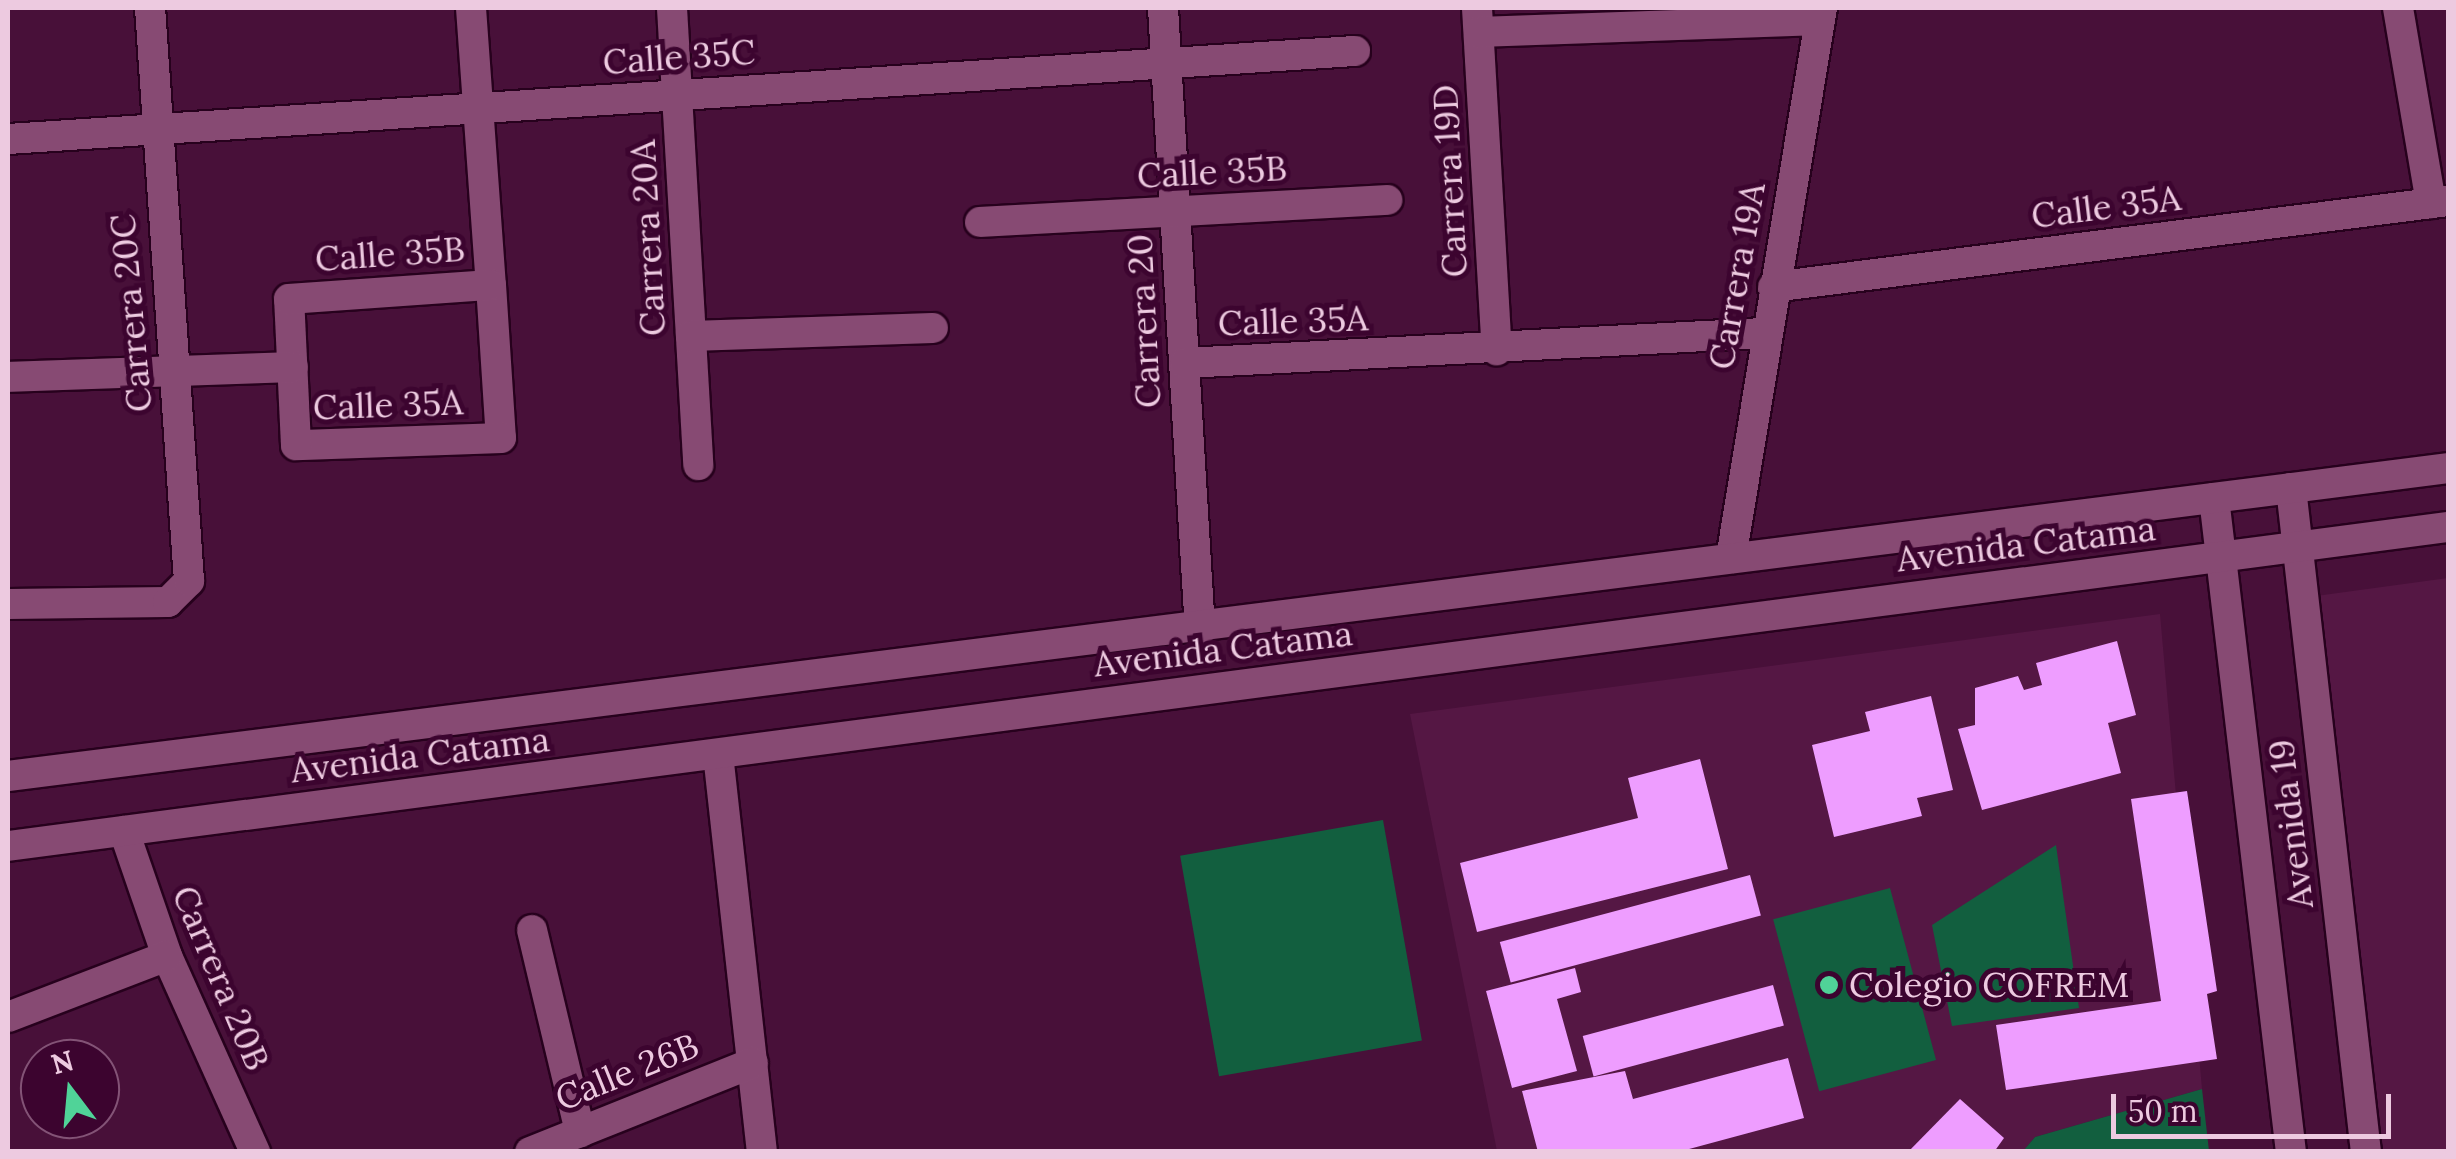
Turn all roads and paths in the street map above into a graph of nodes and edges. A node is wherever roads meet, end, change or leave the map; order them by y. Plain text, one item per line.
1 (150, 8) edge
2 (470, 8) edge
3 (672, 8) edge
4 (1163, 8) edge
5 (2398, 8) edge
6 (1821, 14) edge
7 (1478, 20) edge
8 (1355, 52) dead end
9 (1167, 64) junction
10 (677, 95) junction
11 (478, 108) junction
12 (152, 129) junction
13 (8, 138) edge
14 (1387, 200) dead end
15 (2440, 202) edge
16 (1176, 212) junction
17 (980, 222) dead end
18 (491, 285) junction
19 (1773, 287) junction
20 (933, 328) dead end
21 (1764, 333) junction
22 (691, 336) junction
23 (1497, 350) junction
24 (1184, 363) junction
25 (293, 367) junction
26 (176, 372) junction
27 (8, 377) edge
28 (698, 465) dead end
29 (2448, 468) edge
30 (2290, 488) junction
31 (2214, 498) junction
32 (2448, 527) edge
33 (2297, 547) junction
34 (2221, 556) junction
35 (1730, 558) junction
36 (8, 604) edge
37 (1200, 631) junction
38 (718, 754) junction
39 (8, 776) edge
40 (124, 831) junction
41 (8, 846) edge
42 (532, 930) dead end
43 (167, 956) junction
44 (8, 1017) edge
45 (752, 1063) junction
46 (580, 1132) junction
47 (255, 1152) edge
48 (530, 1152) edge
49 (762, 1152) edge
50 (2290, 1152) edge
51 (2366, 1152) edge

1 - 12 street, Carrera 20C
2 - 11 street
3 - 10 street, Carrera 20A
4 - 9 street, Carrera 20
5 - 15 street
6 - 7 street
6 - 19 street, Carrera 19A
7 - 23 street, Carrera 19D
8 - 9 street, Calle 35C
9 - 10 street, Calle 35C
9 - 16 street, Carrera 20
10 - 11 street, Calle 35C
10 - 22 street, Carrera 20A
11 - 12 street, Calle 35C
11 - 18 street
12 - 13 street, Calle 35C
12 - 26 street, Carrera 20C
14 - 16 street, Calle 35B
15 - 19 street, Calle 35A
16 - 17 street, Calle 35B
16 - 24 street, Carrera 20
18 - 25 street, Calle 35B
18 - 25 street, Calle 35A
19 - 21 street, Carrera 19A
20 - 22 street
21 - 23 street, Calle 35A
21 - 35 street, Carrera 19A
22 - 28 street, Carrera 20A
23 - 24 street, Calle 35A
24 - 37 street, Carrera 20
25 - 26 street
26 - 27 street
26 - 36 street, Carrera 20C
29 - 30 street, Avenida Catama
30 - 31 street, Avenida Catama
30 - 33 street, Avenida 19
31 - 34 street, Avenida 19
31 - 35 street, Avenida Catama
32 - 33 street, Avenida Catama
33 - 34 street, Avenida Catama
33 - 51 street, Avenida 19
34 - 38 street, Avenida Catama
34 - 50 street, Avenida 19
35 - 37 street, Avenida Catama
37 - 39 street, Avenida Catama
38 - 40 street, Avenida Catama
38 - 45 street
40 - 41 street, Avenida Catama
40 - 43 street, Carrera 20B
42 - 46 street
43 - 44 street
43 - 47 street, Carrera 20B
45 - 46 street, Calle 26B
45 - 49 street
46 - 48 street, Calle 26B

